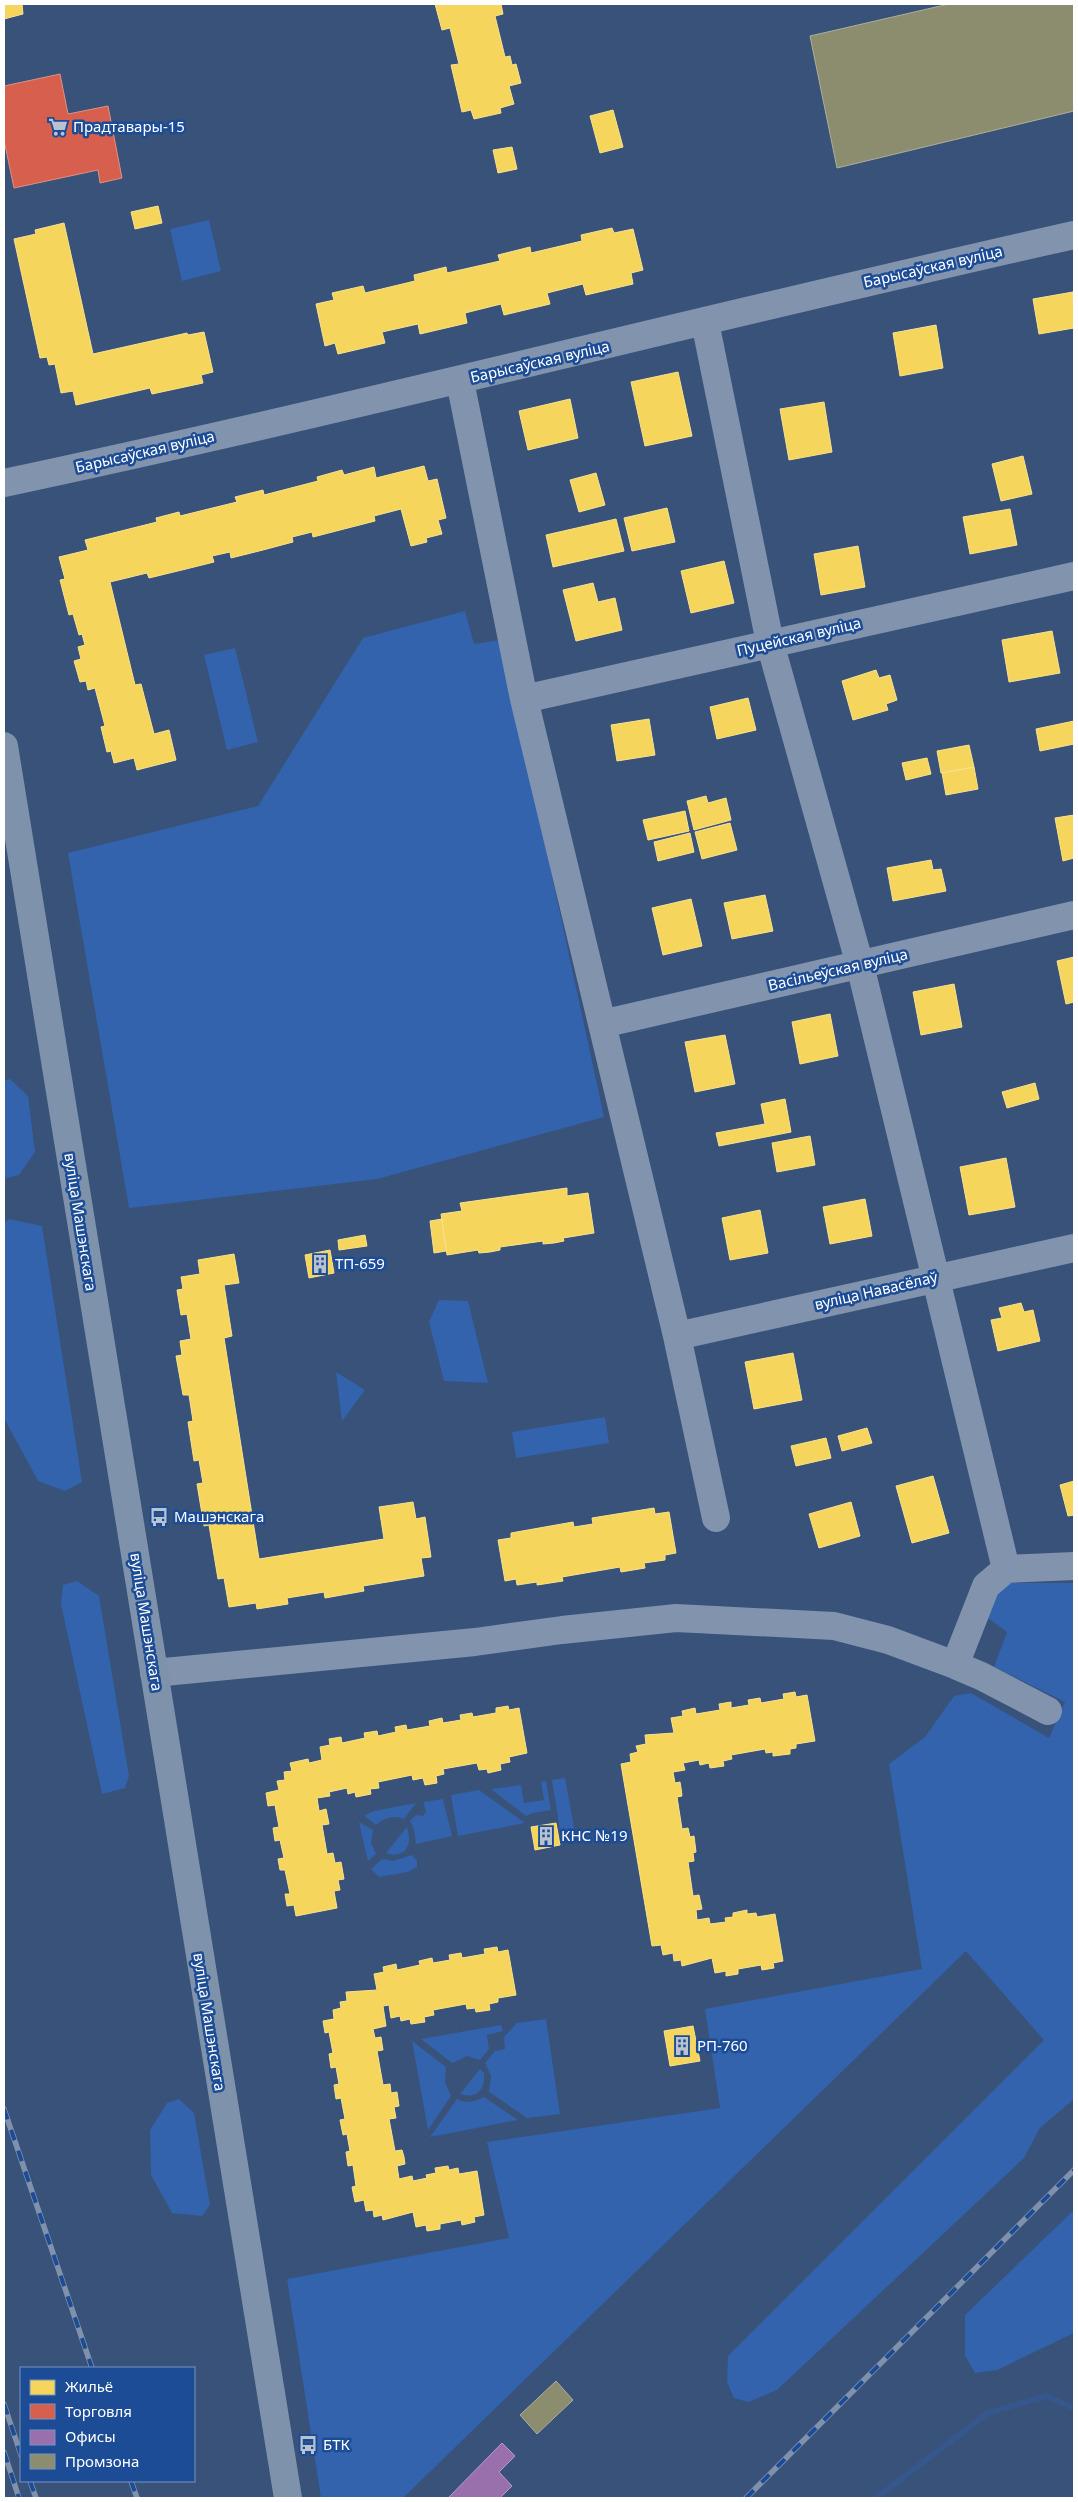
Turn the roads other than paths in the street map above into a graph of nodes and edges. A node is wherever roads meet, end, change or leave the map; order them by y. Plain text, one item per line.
1 (1074, 235) edge
2 (706, 322) junction
3 (460, 381) junction
4 (4, 483) edge
5 (1074, 576) edge
6 (770, 643) junction
7 (524, 699) junction
8 (4, 746) edge
9 (1074, 915) edge
10 (860, 965) junction
11 (602, 1024) junction
12 (1074, 1248) edge
13 (935, 1278) junction
14 (677, 1336) junction
15 (716, 1518) dead end
16 (1074, 1566) edge
17 (1006, 1569) junction
18 (955, 1665) junction
19 (154, 1672) junction
20 (1048, 1711) dead end
21 (288, 2498) edge

1 - 2 street, Барысаўская вуліца
2 - 3 street, Барысаўская вуліца
2 - 6 street
3 - 4 street, Барысаўская вуліца
3 - 7 street
5 - 6 street, Пуцейская вуліца
6 - 7 street, Пуцейская вуліца
6 - 10 street
7 - 11 street
8 - 19 main road, вуліца Машэнскага
9 - 10 street, Васільеўская вуліца
10 - 11 street, Васільеўская вуліца
10 - 13 street
11 - 14 street
12 - 13 street, вуліца Навасёлаў
13 - 14 street, вуліца Навасёлаў
13 - 17 street
14 - 15 street
16 - 17 street
17 - 18 street
18 - 19 street
18 - 20 street
19 - 21 main road, вуліца Машэнскага

